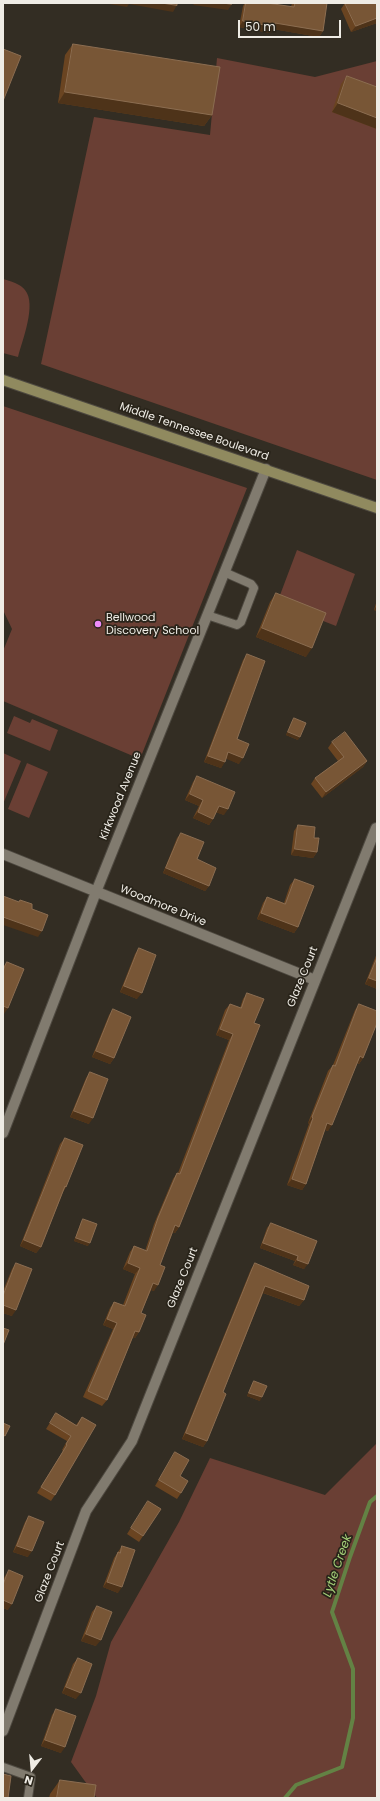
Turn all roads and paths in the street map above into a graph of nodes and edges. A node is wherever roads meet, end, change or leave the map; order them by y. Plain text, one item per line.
1 (3, 380) edge
2 (266, 469) junction
3 (377, 508) edge
4 (224, 572) junction
5 (207, 615) junction
6 (376, 828) dead end
7 (3, 854) edge
8 (96, 892) junction
9 (315, 980) junction
10 (3, 1133) edge
11 (3, 1731) edge
12 (3, 1767) edge
13 (28, 1798) edge

1 - 2 main road, Middle Tennessee Boulevard
2 - 3 main road, Middle Tennessee Boulevard
2 - 4 street, Kirkwood Avenue
4 - 5 street, Kirkwood Avenue
4 - 5 lane
5 - 8 street, Kirkwood Avenue
6 - 9 street, Glaze Court
7 - 8 street, Woodmore Drive
8 - 9 street, Woodmore Drive
8 - 10 street, Kirkwood Avenue
9 - 11 street, Glaze Court
12 - 13 lane

